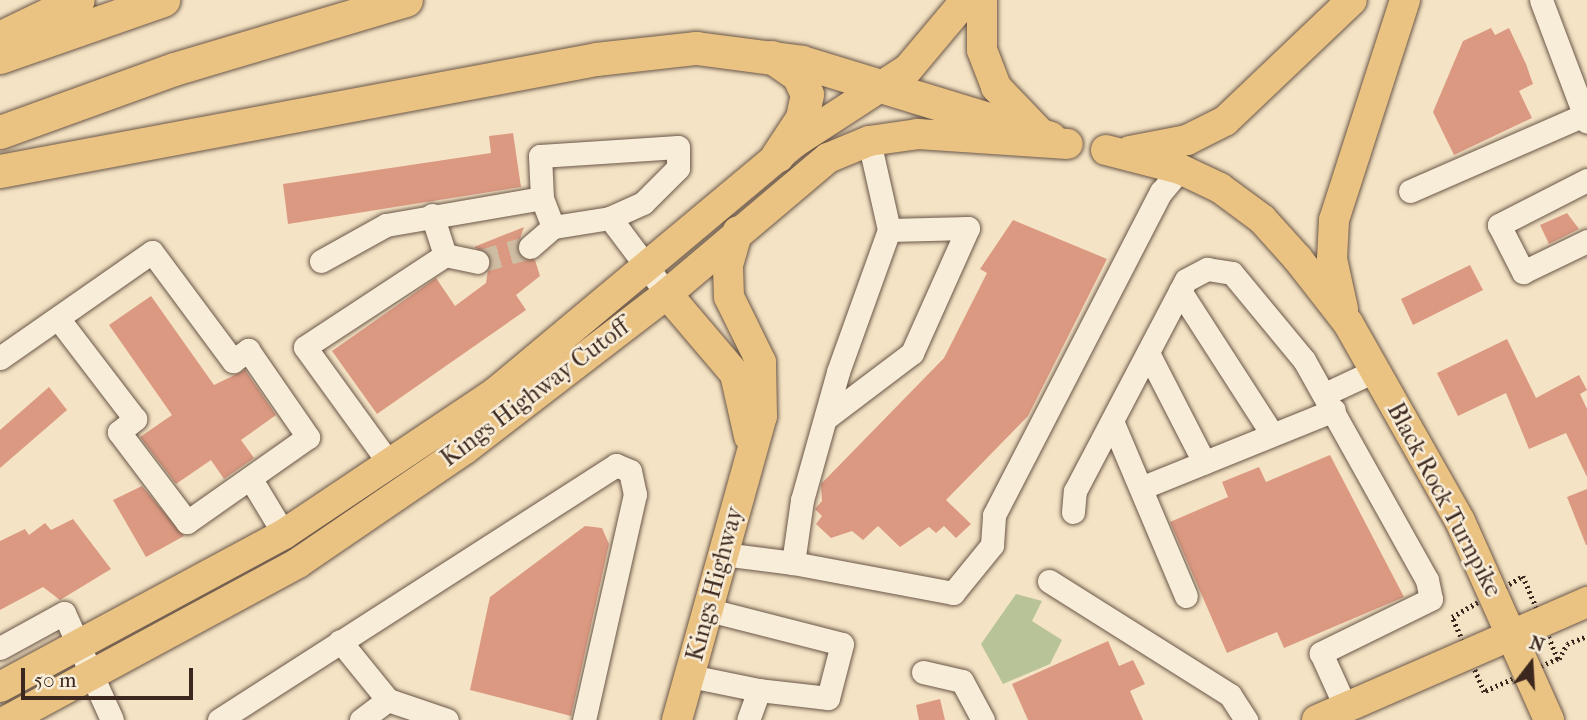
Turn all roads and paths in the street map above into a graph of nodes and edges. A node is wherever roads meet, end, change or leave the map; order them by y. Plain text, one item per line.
1 (78, 0) edge
2 (163, 0) edge
3 (406, 0) edge
4 (966, 0) edge
5 (982, 0) edge
6 (1352, 0) edge
7 (1405, 0) edge
8 (1541, 0) edge
9 (0, 38) edge
10 (764, 53) junction
11 (0, 57) edge
12 (883, 87) junction
13 (1586, 119) edge
14 (0, 132) edge
15 (869, 141) junction
16 (1059, 141) junction
17 (1105, 150) junction
18 (778, 156) junction
19 (1180, 169) junction
20 (0, 170) edge
21 (1587, 180) edge
22 (1410, 191) dead end
23 (542, 198) junction
24 (432, 215) junction
25 (610, 218) junction
26 (553, 226) junction
27 (738, 230) junction
28 (889, 230) junction
29 (1587, 241) edge
30 (530, 247) tunnel mouth
31 (445, 255) junction
32 (321, 261) dead end
33 (477, 262) tunnel mouth
34 (647, 267) junction
35 (1180, 291) junction
36 (667, 294) junction
37 (60, 321) junction
38 (1348, 323) junction
39 (1147, 353) junction
40 (0, 358) edge
41 (1374, 371) junction
42 (1330, 402) junction
43 (826, 418) junction
44 (1112, 421) junction
45 (1272, 435) junction
46 (750, 447) junction
47 (1204, 462) junction
48 (397, 475) junction
49 (252, 481) junction
50 (1141, 488) junction
51 (1073, 512) dead end
52 (284, 534) junction
53 (723, 555) junction
54 (793, 563) junction
55 (1049, 581) dead end
56 (1186, 596) dead end
57 (1587, 602) edge
58 (709, 610) junction
59 (1512, 632) junction
60 (1587, 636) edge
61 (340, 641) junction
62 (80, 645) junction
63 (0, 648) edge
64 (923, 672) dead end
65 (1554, 672) dead end
66 (95, 676) junction
67 (690, 676) junction
68 (0, 685) edge
69 (759, 690) junction
70 (388, 700) junction
71 (1346, 708) junction
72 (791, 709) edge
73 (8, 720) edge
74 (112, 720) edge
75 (219, 720) edge
76 (361, 720) edge
77 (447, 720) edge
78 (584, 720) edge
79 (679, 720) edge
80 (748, 720) edge
81 (983, 720) edge
82 (1247, 720) edge
83 (1317, 720) edge
84 (1549, 720) edge

1 - 9 highway
2 - 11 highway
3 - 14 highway
4 - 12 main road, Kings Highway Cutoff
5 - 16 main road
6 - 17 main road
7 - 38 main road, Black Rock Turnpike
8 - 13 street
10 - 12 highway
10 - 18 highway
10 - 20 highway
12 - 16 highway
12 - 18 main road, Kings Highway Cutoff
13 - 22 street
15 - 16 main road, Kings Highway Cutoff
15 - 27 main road, Kings Highway Cutoff
15 - 28 street
16 - 17 main road, Kings Highway Cutoff
17 - 19 main road, Black Rock Turnpike
18 - 34 main road, Kings Highway Cutoff
19 - 38 main road, Black Rock Turnpike
19 - 54 street
21 - 29 street
23 - 24 street
23 - 25 street
23 - 26 street
24 - 31 street
24 - 32 street
25 - 26 street
25 - 34 street
26 - 30 street
27 - 36 main road, Kings Highway Cutoff
27 - 46 main road, Kings Highway
28 - 43 street
28 - 43 street
31 - 33 street
31 - 48 street
34 - 36 street
34 - 48 main road, Kings Highway Cutoff
35 - 39 street
35 - 42 street
35 - 45 street
36 - 46 main road, Kings Highway
36 - 48 main road, Kings Highway Cutoff
37 - 40 street
37 - 49 street
37 - 49 street
38 - 41 main road, Black Rock Turnpike
39 - 44 street
39 - 47 street
41 - 42 street
41 - 59 main road, Black Rock Turnpike
42 - 45 street
42 - 71 street
43 - 54 street
44 - 50 street
44 - 51 street
45 - 47 street
46 - 53 main road, Kings Highway
47 - 50 street
48 - 52 main road, Kings Highway Cutoff
48 - 66 main road, Kings Highway Cutoff
49 - 52 street
50 - 56 street
52 - 62 main road, Kings Highway Cutoff
53 - 54 street
53 - 58 main road, Kings Highway
55 - 82 street
57 - 59 main road
58 - 67 main road, Kings Highway
58 - 72 street
59 - 71 main road
59 - 84 main road, Black Rock Turnpike
60 - 65 path
61 - 70 street
61 - 75 street
61 - 78 street
62 - 63 street
62 - 66 street
62 - 68 main road, Kings Highway Cutoff
64 - 81 street
66 - 73 main road, Kings Highway Cutoff
66 - 74 street
67 - 69 street
67 - 79 main road, Kings Highway
69 - 72 street
69 - 80 street
70 - 76 street
70 - 77 street
71 - 83 main road

